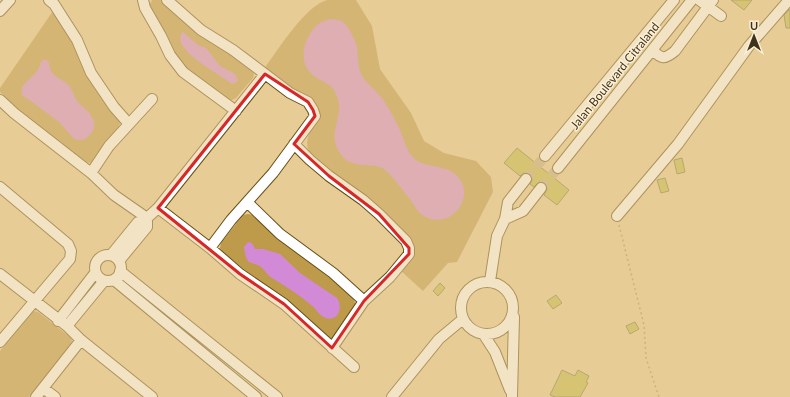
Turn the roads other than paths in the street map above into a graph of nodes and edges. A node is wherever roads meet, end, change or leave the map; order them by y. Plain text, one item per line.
1 (10, 0) edge
2 (49, 0) edge
3 (143, 0) edge
4 (168, 0) edge
5 (674, 0) edge
6 (692, 0) edge
7 (699, 0) edge
8 (790, 0) edge
9 (710, 3) edge
10 (0, 11) edge
11 (721, 16) dead end
12 (652, 50) junction
13 (265, 74) junction
14 (152, 99) dead end
15 (0, 100) edge
16 (236, 111) junction
17 (129, 124) junction
18 (294, 144) junction
19 (545, 156) tunnel mouth
20 (558, 168) tunnel mouth
21 (91, 173) junction
22 (526, 179) tunnel mouth
23 (0, 187) edge
24 (541, 188) tunnel mouth
25 (248, 203) junction
26 (158, 208) junction
27 (617, 216) road end
28 (147, 218) junction
29 (505, 219) junction
30 (210, 248) junction
31 (117, 262) junction
32 (95, 273) junction
33 (0, 274) edge
34 (109, 280) junction
35 (490, 281) junction
36 (34, 301) junction
37 (364, 301) junction
38 (514, 311) junction
39 (462, 319) junction
40 (62, 323) junction
41 (484, 335) junction
42 (81, 340) junction
43 (0, 342) edge
44 (332, 348) junction
45 (354, 367) dead end
46 (43, 388) junction
47 (512, 395) edge
48 (36, 397) edge
49 (55, 397) edge
50 (152, 397) edge
51 (256, 397) edge
52 (277, 397) edge
53 (392, 397) edge

1 - 10 street
2 - 17 street
3 - 16 street
4 - 13 street
5 - 19 street, Jalan Boulevard Citraland
6 - 12 street, Jalan Boulevard Citraland
7 - 9 street
8 - 27 street
9 - 11 street
9 - 12 street
12 - 20 street, Jalan Boulevard Citraland
13 - 16 street
13 - 18 street
14 - 17 street
15 - 21 street
16 - 26 street
17 - 21 street
18 - 25 street
18 - 37 street
21 - 28 street
22 - 29 street
23 - 36 street
24 - 29 street
25 - 30 street
25 - 37 street
26 - 28 street
26 - 30 street
28 - 31 street
29 - 35 street
30 - 44 street
31 - 32 street
31 - 34 street
31 - 52 street
32 - 34 street
32 - 40 street
33 - 36 street
34 - 40 street
34 - 51 street
35 - 38 street
35 - 39 street
36 - 40 street
36 - 43 street
37 - 44 street
38 - 41 street
38 - 47 street
39 - 41 street
39 - 53 street
40 - 42 street
41 - 47 street
42 - 46 street
42 - 50 street
44 - 45 street
46 - 48 street
46 - 49 street

